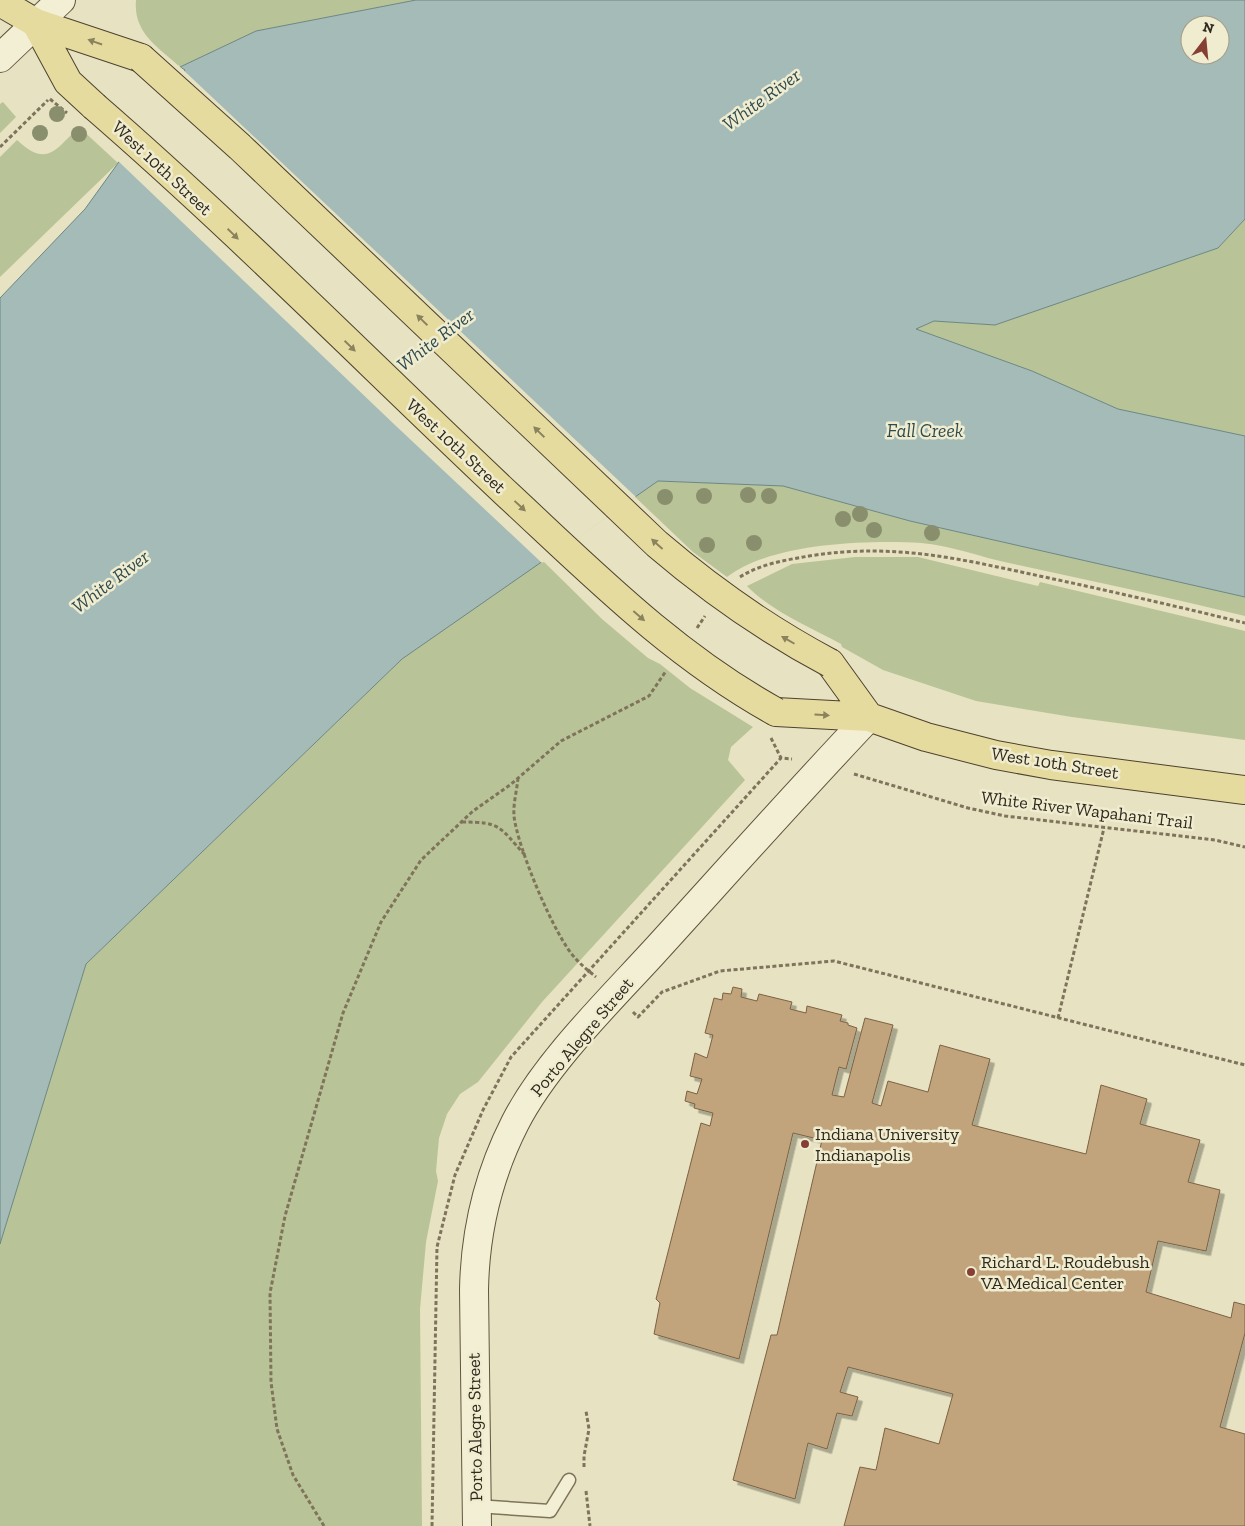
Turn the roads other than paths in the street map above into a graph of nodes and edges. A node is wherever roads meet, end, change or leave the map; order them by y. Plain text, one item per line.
1 (61, 0) edge
2 (0, 2) edge
3 (36, 23) junction
4 (0, 58) edge
5 (869, 717) junction
6 (1245, 790) edge
7 (570, 1480) dead end
8 (477, 1516) edge

1 - 3 street
2 - 3 main road
3 - 4 street
5 -> 3 main road, bridge
3 -> 5 main road, West 10th Street, bridge
5 - 6 main road, West 10th Street
5 - 8 street, Porto Alegre Street
7 - 8 lane

